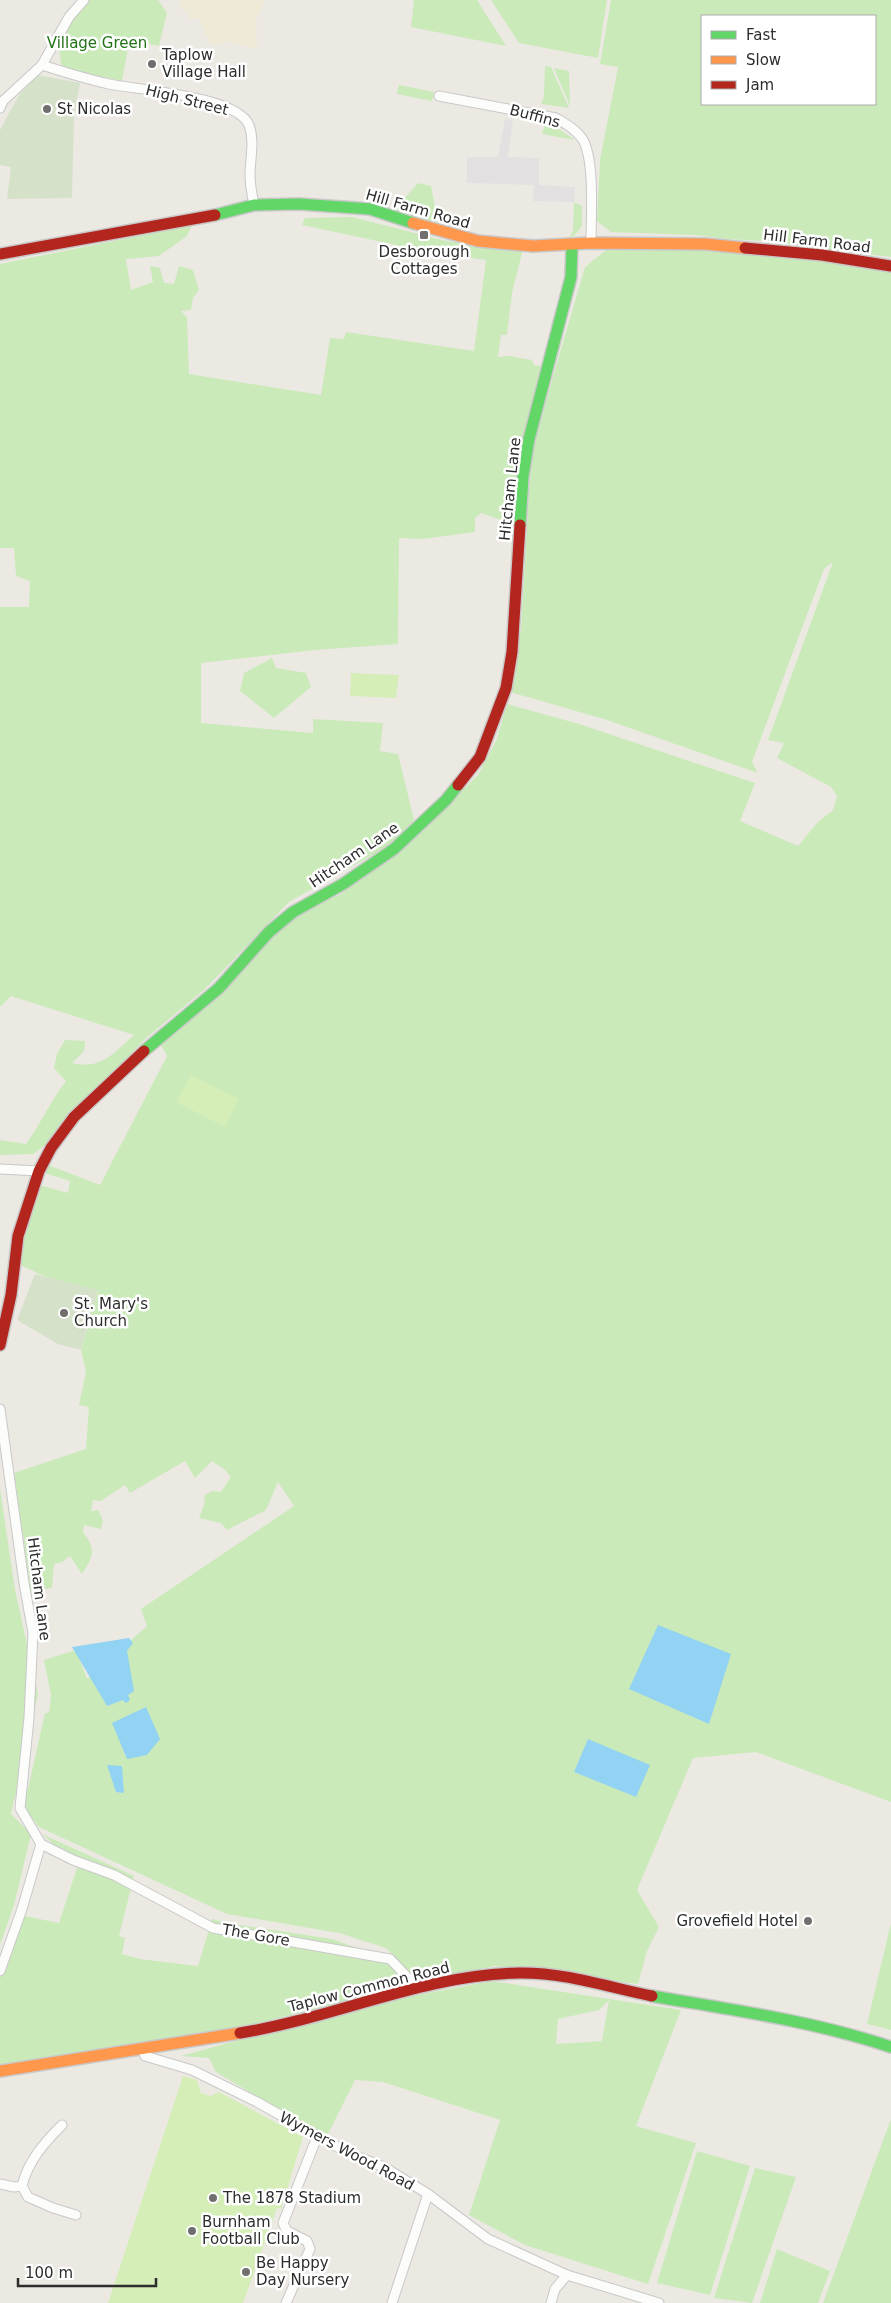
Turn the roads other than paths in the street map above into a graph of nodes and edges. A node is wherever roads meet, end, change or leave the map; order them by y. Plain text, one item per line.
1 (84, 0) edge
2 (42, 65) junction
3 (439, 96) dead end
4 (0, 108) edge
5 (254, 205) junction
6 (591, 242) junction
7 (572, 245) junction
8 (0, 254) edge
9 (891, 266) edge
10 (0, 1169) edge
11 (40, 1171) junction
12 (0, 1345) edge
13 (0, 1409) edge
14 (41, 1844) junction
15 (0, 1971) edge
16 (417, 1987) junction
17 (891, 2047) edge
18 (142, 2050) junction
19 (0, 2071) edge
20 (62, 2125) dead end
21 (317, 2137) junction
22 (0, 2184) edge
23 (22, 2186) junction
24 (428, 2194) junction
25 (76, 2215) dead end
26 (547, 2267) junction
27 (567, 2275) junction
28 (555, 2289) junction
29 (286, 2303) edge
30 (392, 2303) edge
31 (551, 2303) edge
32 (659, 2303) edge

1 - 2 street
2 - 4 street
2 - 5 street, High Street
3 - 6 street, Buffins
5 - 7 street, Hill Farm Road
5 - 8 street, Hill Farm Road
6 - 7 street, Hill Farm Road
6 - 9 street, Hill Farm Road
7 - 11 street, Hitcham Lane
10 - 11 street
11 - 12 street, Hitcham Lane
13 - 14 street, Hitcham Lane
14 - 15 street
14 - 16 street, The Gore
16 - 17 street, Taplow Common Road
16 - 18 street, Taplow Common Road
18 - 19 street, Taplow Common Road
18 - 21 street, Wymers Wood Road
20 - 23 street
21 - 24 street, Wymers Wood Road
21 - 29 street
22 - 23 street
23 - 25 street
24 - 26 street, Wymers Wood Road
24 - 30 street
26 - 27 street, Wymers Wood Road
26 - 28 street
27 - 28 street
27 - 32 street, Wymers Wood Road
28 - 31 street

